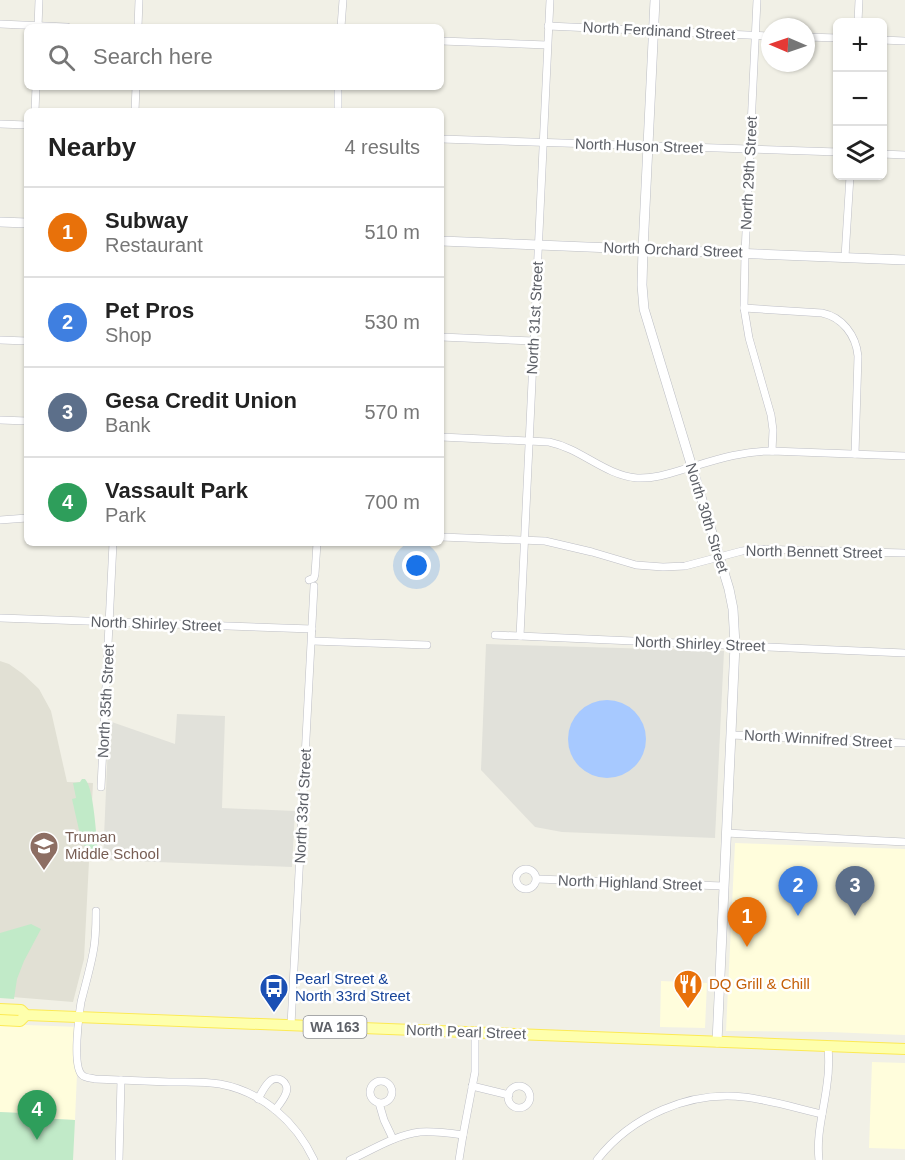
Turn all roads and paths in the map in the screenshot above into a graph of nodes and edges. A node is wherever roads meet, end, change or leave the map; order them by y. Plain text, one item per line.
1 (39, 0) edge
2 (139, 0) edge
3 (343, 0) edge
4 (550, 0) edge
5 (655, 0) edge
6 (757, 0) edge
7 (859, 0) edge
8 (858, 18) edge
9 (0, 24) edge
10 (38, 24) edge
11 (138, 24) edge
12 (341, 24) edge
13 (24, 25) edge
14 (548, 26) junction
15 (654, 31) junction
16 (755, 35) junction
17 (761, 35) edge
18 (815, 37) edge
19 (833, 38) edge
20 (887, 40) edge
21 (444, 41) edge
22 (905, 41) edge
23 (548, 45) junction
24 (36, 90) edge
25 (136, 90) edge
26 (338, 90) edge
27 (36, 108) edge
28 (135, 108) edge
29 (338, 108) edge
30 (0, 124) edge
31 (24, 125) edge
32 (444, 139) edge
33 (543, 143) junction
34 (649, 146) junction
35 (751, 149) junction
36 (833, 152) edge
37 (887, 154) edge
38 (905, 154) edge
39 (850, 180) edge
40 (0, 222) edge
41 (24, 223) edge
42 (444, 241) edge
43 (538, 245) junction
44 (643, 249) junction
45 (745, 253) junction
46 (846, 257) junction
47 (905, 260) edge
48 (744, 308) junction
49 (444, 338) edge
50 (0, 340) edge
51 (24, 341) edge
52 (534, 341) junction
53 (0, 420) edge
54 (24, 422) edge
55 (444, 437) edge
56 (529, 441) junction
57 (772, 451) junction
58 (855, 454) junction
59 (905, 456) edge
60 (691, 467) junction
61 (24, 518) edge
62 (0, 520) edge
63 (444, 537) edge
64 (525, 540) junction
65 (113, 546) edge
66 (317, 546) edge
67 (905, 554) edge
68 (719, 557) junction
69 (0, 618) edge
70 (110, 622) junction
71 (312, 629) junction
72 (495, 635) dead end
73 (520, 636) junction
74 (312, 641) junction
75 (427, 645) dead end
76 (735, 645) junction
77 (905, 653) edge
78 (731, 735) junction
79 (905, 742) edge
80 (101, 787) dead end
81 (726, 833) junction
82 (905, 842) edge
83 (537, 879) dead end
84 (723, 886) junction
85 (96, 911) dead end
86 (0, 1009) edge
87 (26, 1015) junction
88 (80, 1016) junction
89 (0, 1020) edge
90 (291, 1025) junction
91 (475, 1033) junction
92 (717, 1042) junction
93 (828, 1046) junction
94 (905, 1049) edge
95 (121, 1080) junction
96 (472, 1086) junction
97 (509, 1095) dead end
98 (258, 1099) junction
99 (379, 1103) dead end
100 (275, 1110) junction
101 (822, 1114) junction
102 (463, 1135) junction
103 (393, 1139) junction
104 (119, 1160) edge
105 (314, 1160) edge
106 (350, 1160) edge
107 (459, 1160) edge
108 (597, 1160) edge
109 (819, 1160) edge

1 - 10 street
2 - 11 street
3 - 12 street
4 - 14 street, North 31st Street
5 - 15 main road, North 30th Street
6 - 16 street, North 29th Street
7 - 8 street
9 - 13 street
14 - 15 street, North Ferdinand Street
14 - 23 street, North 31st Street
15 - 16 street, North Ferdinand Street
15 - 34 main road, North 30th Street
16 - 17 street, North Ferdinand Street
16 - 35 street, North 29th Street
18 - 19 street
20 - 22 street
21 - 23 street
23 - 33 street, North 31st Street
24 - 27 street
25 - 28 street
26 - 29 street
30 - 31 street
32 - 33 street, North Huson Street
33 - 34 street, North Huson Street
33 - 43 street, North 31st Street
34 - 35 street, North Huson Street
34 - 44 main road, North 30th Street
35 - 36 street, North Huson Street
35 - 45 street, North 29th Street
37 - 38 street
39 - 46 street
40 - 41 main road
42 - 43 main road, North Orchard Street
43 - 44 main road, North Orchard Street
43 - 52 street, North 31st Street
44 - 45 main road, North Orchard Street
44 - 60 main road, North 30th Street
45 - 46 main road, North Orchard Street
45 - 48 street, North 29th Street
46 - 47 main road, North Orchard Street
48 - 57 street, North 29th Street
48 - 58 street
49 - 52 street
50 - 51 street
52 - 56 street, North 31st Street
53 - 54 street
55 - 56 street
56 - 60 street
56 - 64 street, North 31st Street
57 - 58 street
57 - 60 street
58 - 59 street
60 - 68 main road, North 30th Street
61 - 62 street
63 - 64 street, North Bennett Street
64 - 68 street, North Bennett Street
64 - 73 street, North 31st Street
65 - 70 street, North 35th Street
66 - 71 street, North 33rd Street
67 - 68 street, North Bennett Street
68 - 76 main road, North 30th Street
69 - 70 street, North Shirley Street
70 - 71 street, North Shirley Street
70 - 80 street, North 35th Street
71 - 74 street, North 33rd Street
72 - 73 street, North Shirley Street
73 - 76 street, North Shirley Street
74 - 75 street
74 - 90 street, North 33rd Street
76 - 77 street, North Shirley Street
76 - 78 main road, North 30th Street
78 - 79 street, North Winnifred Street
78 - 81 main road, North 30th Street
81 - 82 street
81 - 84 main road, North 30th Street
83 - 84 street, North Highland Street
84 - 92 main road, North 30th Street
85 - 88 street
86 - 87 main road, North Pearl Street / WA 163
87 - 88 main road, North Pearl Street / WA 163
87 - 89 main road, North Pearl Street / WA 163
88 - 90 main road, North Pearl Street / WA 163
88 - 95 street
90 - 91 main road, North Pearl Street / WA 163
91 - 92 main road, North Pearl Street / WA 163
91 - 96 street
92 - 93 main road, North Pearl Street / WA 163
93 - 94 main road, North Pearl Street / WA 163
93 - 101 street
95 - 98 street
95 - 104 street
96 - 97 street
96 - 102 street
98 - 100 street
98 - 100 street
99 - 103 street
100 - 105 street
101 - 108 street
101 - 109 street
102 - 103 street
102 - 107 street
103 - 106 street

